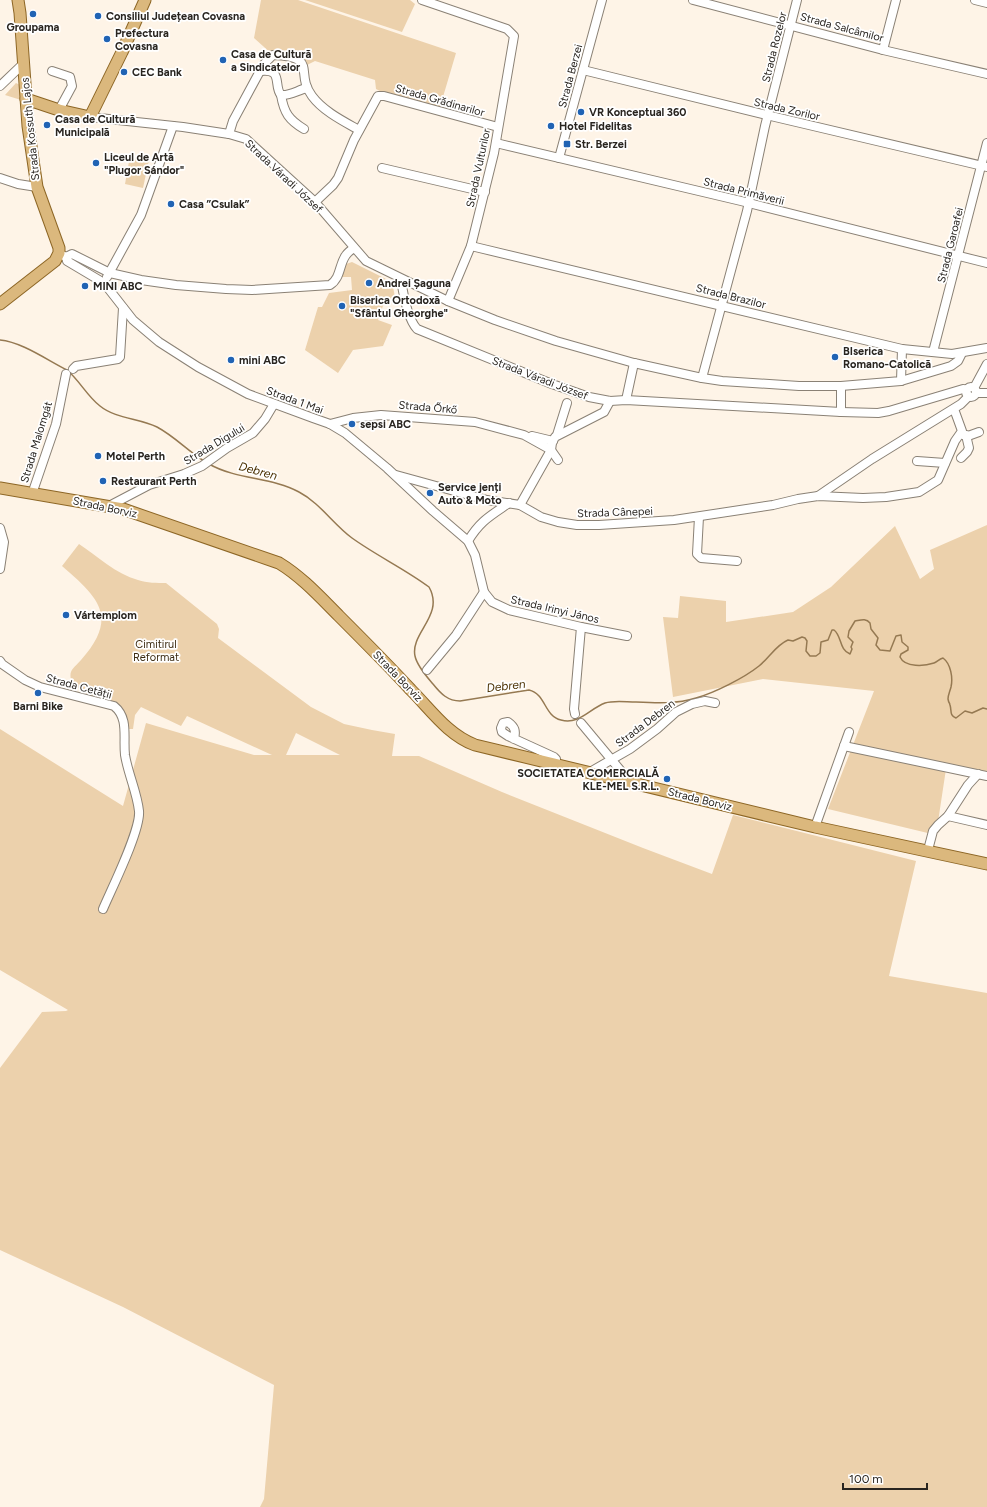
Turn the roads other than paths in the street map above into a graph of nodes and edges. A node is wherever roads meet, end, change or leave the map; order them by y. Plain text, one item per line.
1 (18, 0) edge
2 (145, 0) edge
3 (422, 0) edge
4 (602, 0) edge
5 (693, 0) edge
6 (797, 0) edge
7 (896, 0) edge
8 (975, 0) edge
9 (987, 3) edge
10 (792, 25) junction
11 (883, 50) junction
12 (23, 64) junction
13 (52, 70) dead end
14 (583, 70) junction
15 (260, 71) junction
16 (987, 74) edge
17 (25, 77) junction
18 (8, 78) junction
19 (0, 86) edge
20 (307, 88) junction
21 (281, 95) junction
22 (26, 99) junction
23 (59, 110) junction
24 (768, 115) junction
25 (90, 117) junction
26 (173, 126) junction
27 (498, 127) junction
28 (304, 129) dead end
29 (359, 130) junction
30 (229, 134) junction
31 (496, 143) junction
32 (987, 143) edge
33 (559, 158) junction
34 (984, 166) edge
35 (382, 168) dead end
36 (0, 178) edge
37 (37, 187) junction
38 (485, 192) junction
39 (315, 202) junction
40 (748, 203) junction
41 (472, 246) junction
42 (354, 248) junction
43 (63, 255) junction
44 (959, 255) junction
45 (987, 263) edge
46 (110, 273) junction
47 (401, 279) junction
48 (104, 283) junction
49 (448, 301) junction
50 (0, 304) edge
51 (722, 305) junction
52 (123, 308) junction
53 (987, 348) edge
54 (902, 349) junction
55 (933, 352) junction
56 (962, 353) junction
57 (634, 363) junction
58 (987, 364) edge
59 (702, 378) junction
60 (901, 381) junction
61 (841, 386) junction
62 (972, 391) junction
63 (987, 393) edge
64 (626, 400) junction
65 (610, 401) junction
66 (567, 403) dead end
67 (274, 404) junction
68 (954, 408) junction
69 (841, 412) junction
70 (330, 424) junction
71 (979, 432) dead end
72 (524, 435) junction
73 (964, 435) junction
74 (555, 438) junction
75 (551, 450) junction
76 (961, 458) dead end
77 (558, 460) dead end
78 (916, 461) dead end
79 (945, 463) junction
80 (395, 475) junction
81 (0, 488) edge
82 (32, 494) junction
83 (818, 496) junction
84 (509, 503) junction
85 (520, 505) junction
86 (109, 506) junction
87 (699, 517) junction
88 (0, 528) edge
89 (468, 541) junction
90 (737, 561) dead end
91 (0, 569) edge
92 (484, 592) junction
93 (581, 627) junction
94 (626, 636) dead end
95 (0, 661) edge
96 (428, 670) dead end
97 (715, 703) dead end
98 (576, 714) dead end
99 (581, 723) dead end
100 (849, 732) dead end
101 (514, 739) dead end
102 (844, 746) junction
103 (612, 761) junction
104 (555, 764) junction
105 (590, 772) junction
106 (978, 774) junction
107 (987, 776) edge
108 (631, 783) junction
109 (948, 816) junction
110 (987, 825) edge
111 (816, 827) junction
112 (928, 850) junction
113 (987, 864) edge
114 (103, 909) dead end

1 - 12 main road, Strada Kossuth Lajos
2 - 25 main road
3 - 27 street, Strada Vulturilor
4 - 14 street, Strada Berzei
5 - 10 street, Strada Salcâmilor
6 - 10 street, Strada Rozelor
7 - 11 street
8 - 9 street
10 - 11 street, Strada Salcâmilor
10 - 24 street, Strada Rozelor
11 - 16 street, Strada Salcâmilor
12 - 17 main road, Strada Kossuth Lajos
12 - 18 street
13 - 23 street
14 - 24 street, Strada Zorilor
14 - 33 street, Strada Berzei
15 - 20 street
15 - 21 street
15 - 30 street
17 - 18 street
17 - 22 main road, Strada Kossuth Lajos
18 - 19 street
20 - 21 street
20 - 29 street
21 - 28 street
22 - 23 main road, Strada Váradi József
22 - 37 main road, Strada Kossuth Lajos
23 - 25 main road, Strada Váradi József
24 - 34 street, Strada Zorilor
24 - 40 street, Strada Rozelor
25 - 26 street, Strada Váradi József
26 - 30 street, Strada Váradi József
26 - 46 street
27 - 29 street, Strada Grădinarilor
27 - 31 street, Strada Vulturilor
29 - 39 street
30 - 39 street, Strada Váradi József
31 - 33 street, Strada Primăverii
31 - 38 street, Strada Vulturilor
32 - 34 street, Strada Garoafei
33 - 40 street, Strada Primăverii
34 - 44 street, Strada Garoafei
35 - 38 street
36 - 37 street
37 - 43 main road, Strada Kossuth Lajos
38 - 41 street, Strada Vulturilor
39 - 42 street, Strada Váradi József
40 - 44 street, Strada Primăverii
40 - 51 street, Strada Rozelor
41 - 49 street, Strada Vulturilor
41 - 51 street, Strada Brazilor
42 - 46 street
42 - 47 street, Strada Váradi József
43 - 46 street
43 - 48 street, Strada 1 Mai
43 - 50 main road
44 - 45 street, Strada Primăverii
44 - 55 street, Strada Garoafei
46 - 48 street
47 - 49 street, Strada Váradi József
47 - 65 street, Strada Váradi József
48 - 52 street, Strada 1 Mai
49 - 57 street, Strada Váradi József
51 - 54 street, Strada Brazilor
51 - 59 street, Strada Rozelor
52 - 67 street, Strada 1 Mai
52 - 82 street, Strada Malomgát
53 - 56 street, Strada Brazilor
54 - 55 street, Strada Brazilor
54 - 60 street
55 - 56 street, Strada Brazilor
56 - 60 street, Strada Váradi József
57 - 59 street, Strada Váradi József
57 - 64 street
58 - 62 street, Strada Cânepei
59 - 61 street, Strada Váradi József
60 - 61 street, Strada Váradi József
61 - 69 street
62 - 63 street
62 - 68 street, Strada Cânepei
62 - 69 street, Strada Váradi József
64 - 65 street, Strada Váradi József
64 - 69 street, Strada Váradi József
65 - 74 street
66 - 74 street
67 - 70 street, Strada 1 Mai
67 - 86 street, Strada Digului
68 - 73 street
68 - 83 street, Strada Cânepei
70 - 72 street, Strada Őrkő
70 - 80 street, Strada 1 Mai
71 - 73 street
72 - 74 street, Strada Őrkő
72 - 75 street, Strada Őrkő
73 - 76 street
73 - 79 street, Strada Cânepei
74 - 75 street
75 - 77 street, Strada Őrkő
75 - 85 street
78 - 79 street
79 - 83 street, Strada Cânepei
80 - 84 street, Strada Cânepei
80 - 89 street, Strada 1 Mai
81 - 82 main road, Strada Borviz
82 - 86 main road, Strada Borviz
83 - 87 street, Strada Cânepei
84 - 85 street, Strada Cânepei
84 - 89 street
85 - 87 street, Strada Cânepei
86 - 104 main road, Strada Borviz
87 - 90 street
88 - 91 street
89 - 92 street, Strada 1 Mai
92 - 93 street, Strada Irinyi János
92 - 96 street
93 - 94 street, Strada Irinyi János
93 - 98 street
95 - 114 street, Strada Cetății
97 - 103 street, Strada Debren
99 - 103 street, Strada Debren
100 - 102 street
101 - 104 street
102 - 106 street
102 - 111 street
103 - 105 street, Strada Debren
103 - 108 street, Strada Debren
104 - 105 main road, Strada Borviz
105 - 108 main road, Strada Borviz
106 - 107 street
106 - 109 street
108 - 111 main road, Strada Borviz
109 - 110 street
109 - 112 street
111 - 112 main road, Strada Borviz
112 - 113 main road, Strada Borviz

